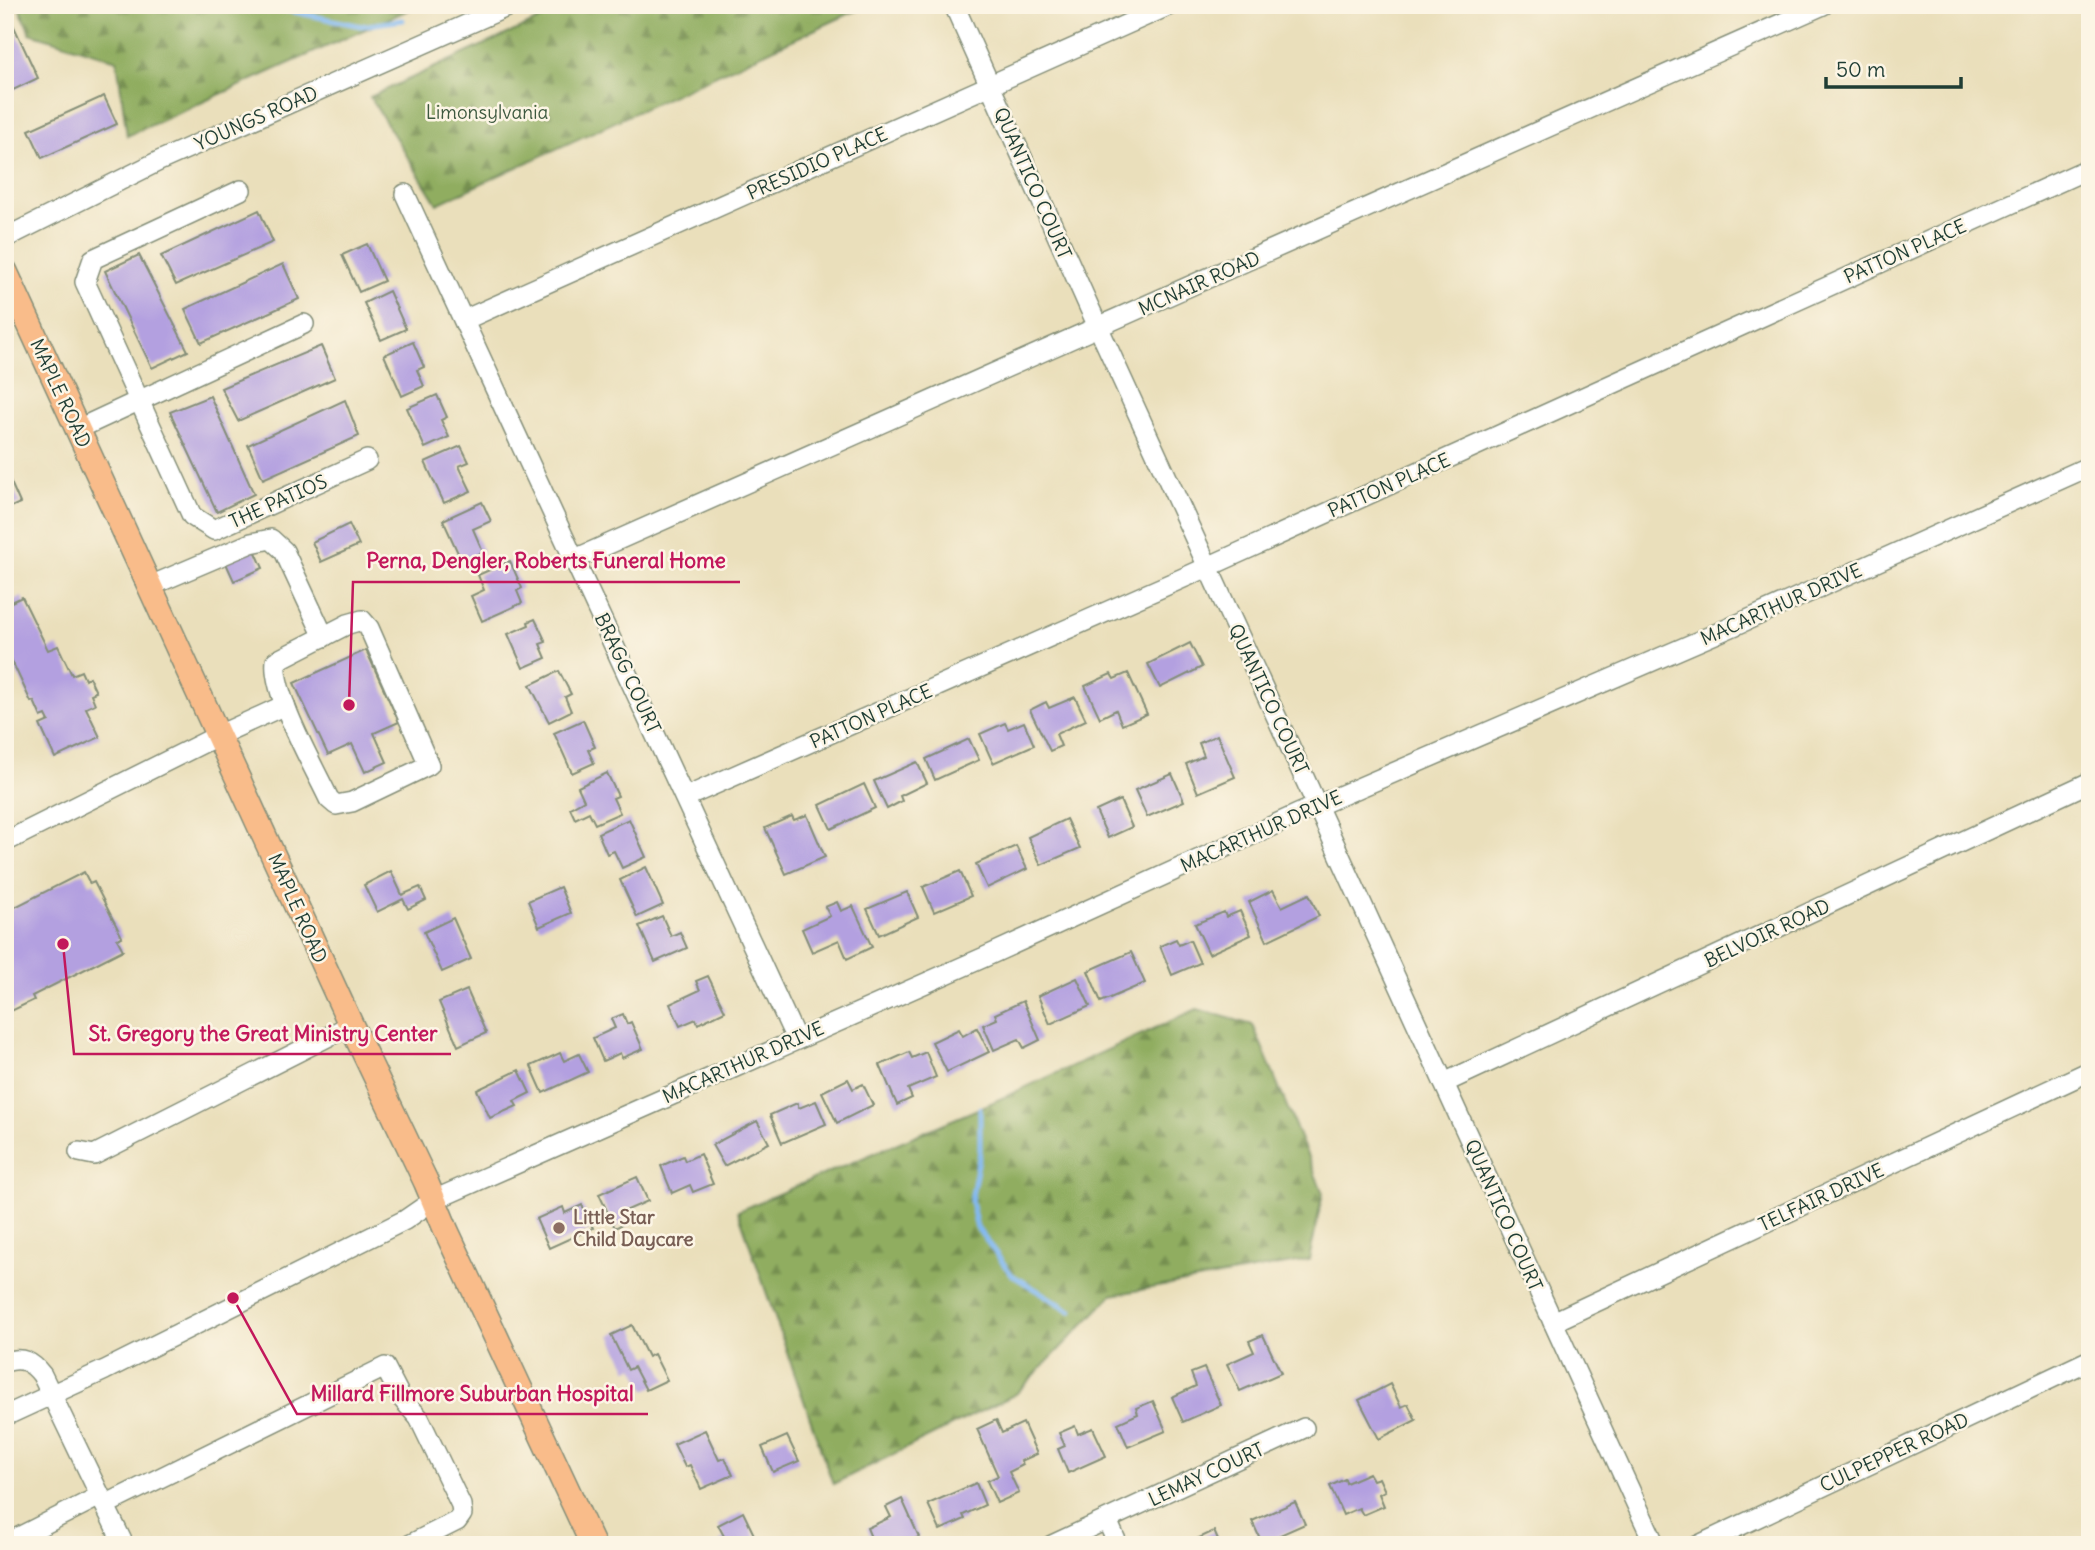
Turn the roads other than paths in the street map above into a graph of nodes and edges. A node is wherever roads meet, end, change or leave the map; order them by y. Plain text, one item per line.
1 (511, 5) edge
2 (954, 5) edge
3 (1170, 5) edge
4 (1823, 5) edge
5 (989, 86) junction
6 (2090, 168) edge
7 (241, 190) dead end
8 (405, 194) dead end
9 (5, 238) edge
10 (5, 271) edge
11 (464, 320) junction
12 (304, 324) dead end
13 (1099, 327) junction
14 (139, 400) junction
15 (78, 429) junction
16 (367, 460) dead end
17 (2090, 466) edge
18 (575, 559) junction
19 (1208, 566) junction
20 (150, 586) junction
21 (324, 637) junction
22 (285, 705) junction
23 (219, 735) junction
24 (2090, 782) edge
25 (686, 797) junction
26 (1319, 805) junction
27 (5, 842) edge
28 (351, 1025) junction
29 (796, 1039) junction
30 (2090, 1071) edge
31 (1444, 1083) junction
32 (79, 1152) dead end
33 (434, 1200) junction
34 (1553, 1322) junction
35 (2090, 1360) edge
36 (5, 1362) edge
37 (50, 1394) junction
38 (5, 1416) edge
39 (1304, 1428) dead end
40 (102, 1500) junction
41 (1107, 1520) junction
42 (5, 1544) edge
43 (124, 1545) edge
44 (409, 1545) edge
45 (593, 1545) edge
46 (1052, 1545) edge
47 (1118, 1545) edge
48 (1655, 1545) edge
49 (1699, 1545) edge

1 - 9 street, YOUNGS ROAD
2 - 5 street, QUANTICO COURT
3 - 5 street, PRESIDIO PLACE
4 - 13 street, MCNAIR ROAD
5 - 11 street, PRESIDIO PLACE
5 - 13 street, QUANTICO COURT
6 - 19 street, PATTON PLACE
7 - 14 street, THE PATIOS
8 - 11 street, BRAGG COURT
10 - 15 main road, MAPLE ROAD
11 - 18 street, BRAGG COURT
12 - 14 street
13 - 18 street, MCNAIR ROAD
13 - 19 street, QUANTICO COURT
14 - 15 street
14 - 16 street, THE PATIOS
15 - 20 main road, MAPLE ROAD
17 - 26 street, MACARTHUR DRIVE
18 - 25 street, BRAGG COURT
19 - 25 street, PATTON PLACE
19 - 26 street, QUANTICO COURT
20 - 21 street
20 - 23 main road, MAPLE ROAD
21 - 22 street
21 - 22 street
22 - 23 street
23 - 27 street
23 - 28 main road, MAPLE ROAD
24 - 31 street, BELVOIR ROAD
25 - 29 street, BRAGG COURT
26 - 29 street, MACARTHUR DRIVE
26 - 31 street, QUANTICO COURT
28 - 32 street
28 - 33 main road, MAPLE ROAD
29 - 33 street, MACARTHUR DRIVE
30 - 34 street, TELFAIR DRIVE
31 - 34 street, QUANTICO COURT
33 - 37 street, MACARTHUR DRIVE
33 - 45 main road, MAPLE ROAD
34 - 48 street, QUANTICO COURT
35 - 49 street, CULPEPPER ROAD
36 - 37 street
37 - 38 street, MACARTHUR DRIVE
37 - 40 street
39 - 41 street, LEMAY COURT
40 - 42 street
40 - 43 street
40 - 44 street
41 - 46 street, LEMAY COURT
41 - 47 street

